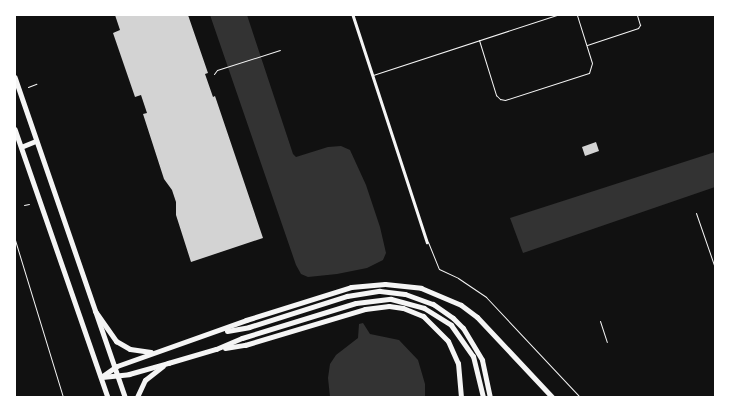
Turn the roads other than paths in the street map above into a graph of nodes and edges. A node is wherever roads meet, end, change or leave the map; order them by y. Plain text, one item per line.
1 (353, 15) edge
2 (557, 15) edge
3 (577, 15) edge
4 (638, 15) edge
5 (479, 40) junction
6 (587, 47) junction
7 (372, 75) junction
8 (15, 77) edge
9 (15, 129) edge
10 (36, 141) junction
11 (20, 146) junction
12 (696, 213) dead end
13 (15, 240) edge
14 (427, 242) joint
15 (715, 268) edge
16 (94, 311) junction
17 (600, 321) dead end
18 (217, 332) junction
19 (607, 342) dead end
20 (216, 349) junction
21 (154, 352) junction
22 (168, 364) junction
23 (114, 368) junction
24 (117, 376) junction
25 (101, 377) junction
26 (63, 397) edge
27 (108, 397) edge
28 (125, 397) edge
29 (137, 397) edge
30 (461, 397) edge
31 (483, 397) edge
32 (490, 397) edge
33 (552, 397) edge
34 (580, 397) edge

1 - 7 street
2 - 5 lane
3 - 6 lane
4 - 6 lane
5 - 6 lane
5 - 7 lane
7 - 14 street
8 - 10 main road
9 - 11 main road
10 - 11 main road
10 - 16 main road
11 - 25 main road
12 - 15 lane
13 - 26 lane
14 - 34 lane
16 - 21 highway
16 - 23 main road
17 - 19 lane
18 - 21 highway
18 - 32 highway
18 - 33 highway
20 - 22 highway
20 - 30 highway
20 - 31 highway
21 - 23 highway
22 - 24 highway
22 - 29 highway
23 - 24 main road
23 - 25 highway
24 - 25 highway
24 - 28 main road
25 - 27 main road

